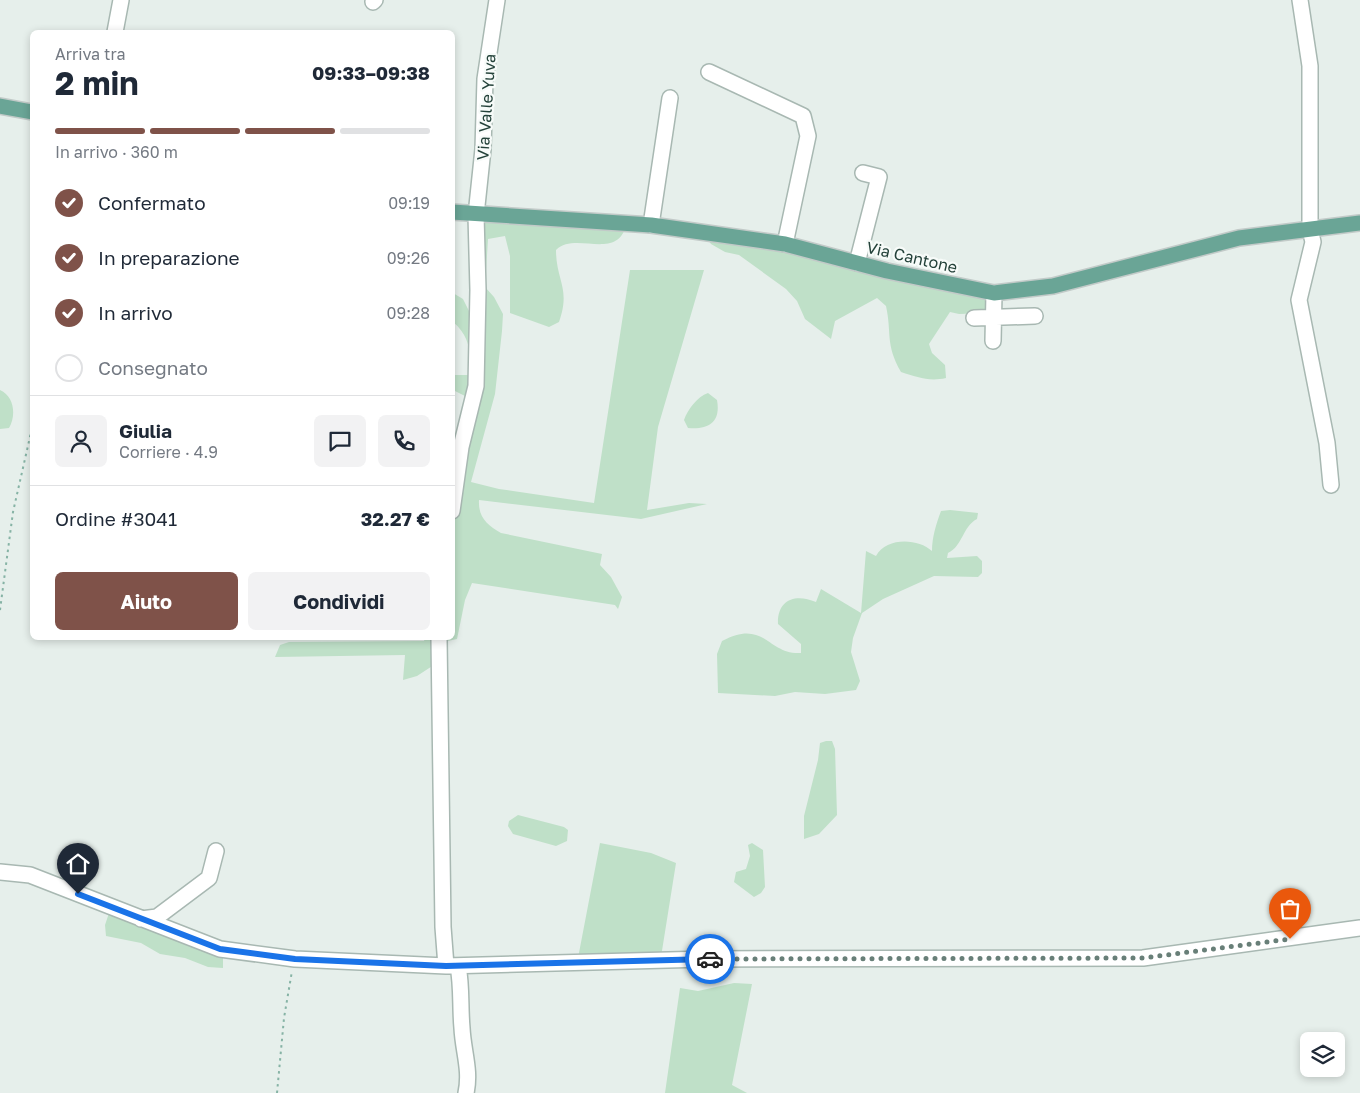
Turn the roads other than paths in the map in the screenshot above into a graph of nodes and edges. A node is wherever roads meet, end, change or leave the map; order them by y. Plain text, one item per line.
1 (121, 0) edge
2 (497, 0) edge
3 (1300, 0) edge
4 (115, 30) edge
5 (710, 72) dead end
6 (670, 98) dead end
7 (0, 106) edge
8 (30, 112) edge
9 (863, 173) dead end
10 (455, 212) edge
11 (476, 215) junction
12 (1360, 223) edge
13 (651, 225) junction
14 (1310, 229) junction
15 (785, 244) junction
16 (857, 263) junction
17 (994, 293) junction
18 (1035, 316) dead end
19 (974, 318) dead end
20 (994, 318) junction
21 (993, 341) dead end
22 (1331, 485) dead end
23 (455, 490) edge
24 (439, 640) edge
25 (216, 851) dead end
26 (0, 872) edge
27 (142, 919) junction
28 (1360, 928) edge
29 (452, 966) junction
30 (466, 1093) edge

1 - 4 street
2 - 11 street, Via Valle Yuva
3 - 14 street
5 - 15 street
6 - 13 street
7 - 8 main road
9 - 16 street
10 - 11 main road, Via Cantone
11 - 13 main road, Via Cantone
11 - 23 street, Via Valle Yuva
12 - 14 main road, Via Cantone
13 - 15 main road, Via Cantone
14 - 17 main road, Via Cantone
14 - 22 street
15 - 16 main road, Via Cantone
16 - 17 main road, Via Cantone
17 - 20 street
18 - 20 street
19 - 20 street
20 - 21 street
24 - 29 street
25 - 27 street
26 - 27 street
27 - 29 street
28 - 29 street
29 - 30 street

